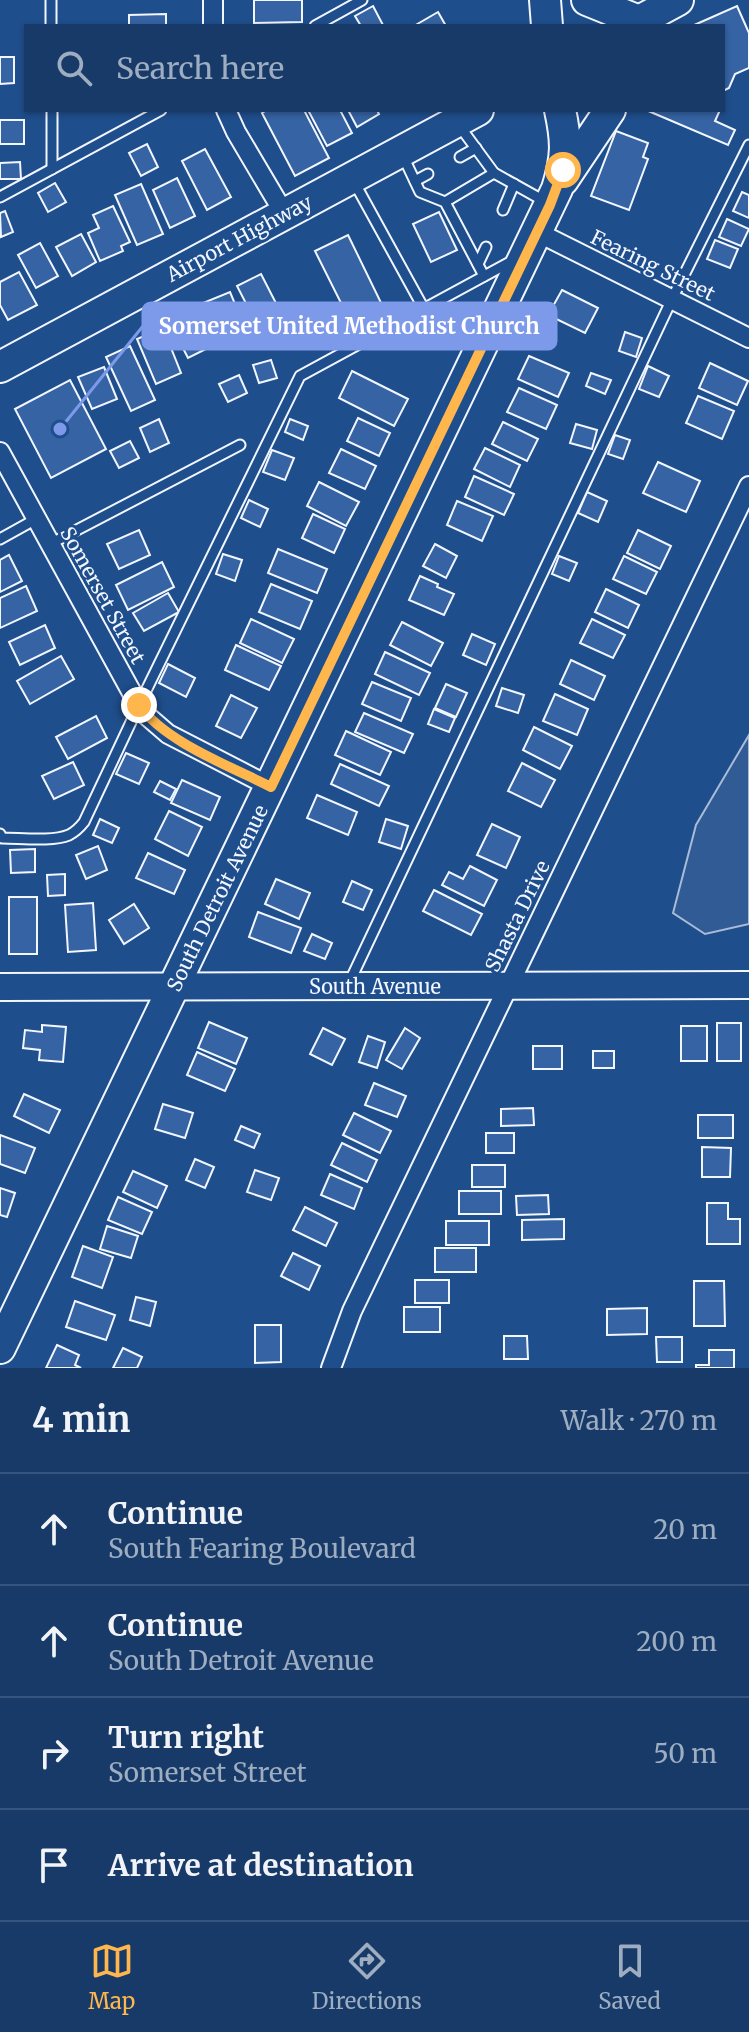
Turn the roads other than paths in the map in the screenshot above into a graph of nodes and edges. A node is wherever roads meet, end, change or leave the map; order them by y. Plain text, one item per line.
1 (51, 0) edge
2 (213, 0) edge
3 (362, 0) edge
4 (545, 0) edge
5 (587, 0) edge
6 (651, 14) edge
7 (51, 24) edge
8 (213, 24) edge
9 (319, 24) edge
10 (547, 24) edge
11 (52, 112) edge
12 (157, 112) edge
13 (227, 112) edge
14 (560, 112) edge
15 (609, 112) edge
16 (467, 116) edge
17 (749, 145) edge
18 (476, 148) junction
19 (400, 151) junction
20 (460, 157) dead end
21 (52, 169) junction
22 (494, 173) junction
23 (428, 174) dead end
24 (351, 177) junction
25 (415, 181) junction
26 (514, 184) junction
27 (0, 197) edge
28 (554, 197) junction
29 (445, 202) junction
30 (503, 210) dead end
31 (284, 213) junction
32 (531, 243) junction
33 (486, 247) dead end
34 (478, 264) junction
35 (484, 276) junction
36 (672, 299) junction
37 (424, 309) junction
38 (749, 338) edge
39 (0, 367) edge
40 (240, 445) dead end
41 (0, 452) edge
42 (749, 486) edge
43 (36, 519) junction
44 (0, 539) edge
45 (50, 544) junction
46 (139, 705) junction
47 (271, 787) junction
48 (0, 834) edge
49 (749, 985) edge
50 (347, 986) junction
51 (508, 986) junction
52 (0, 987) edge
53 (173, 987) junction
54 (0, 1348) edge
55 (331, 1368) edge

1 - 7 lane
2 - 8 street
3 - 9 lane
4 - 10 main road
5 - 6 main road
11 - 21 lane
12 - 21 lane
13 - 31 street
14 - 28 main road
15 - 28 main road
16 - 18 lane
16 - 19 main road, Airport Highway
17 - 36 lane
18 - 20 lane
18 - 22 lane
19 - 24 main road, Airport Highway
19 - 25 lane
21 - 27 lane
22 - 26 lane
22 - 29 lane
23 - 25 lane
24 - 31 main road, Airport Highway
24 - 37 lane
25 - 29 lane
26 - 28 lane
26 - 30 lane
28 - 32 main road, South Detroit Avenue
29 - 34 lane
31 - 39 main road, Airport Highway
32 - 35 lane
32 - 36 street, Fearing Street
32 - 47 main road, South Detroit Avenue
33 - 34 lane
34 - 35 lane
35 - 37 lane
36 - 38 street, Fearing Street
36 - 50 lane
37 - 46 lane
40 - 45 lane
41 - 43 street, Somerset Street
42 - 51 street, Shasta Drive
43 - 44 lane
43 - 45 street, Somerset Street
45 - 46 street, Somerset Street
46 - 47 street, Somerset Street
46 - 48 lane
47 - 53 main road, South Detroit Avenue
49 - 51 street, South Avenue
50 - 51 street, South Avenue
50 - 53 street, South Avenue
51 - 55 street, Shasta Drive
52 - 53 street, South Avenue
53 - 54 main road, South Detroit Avenue

